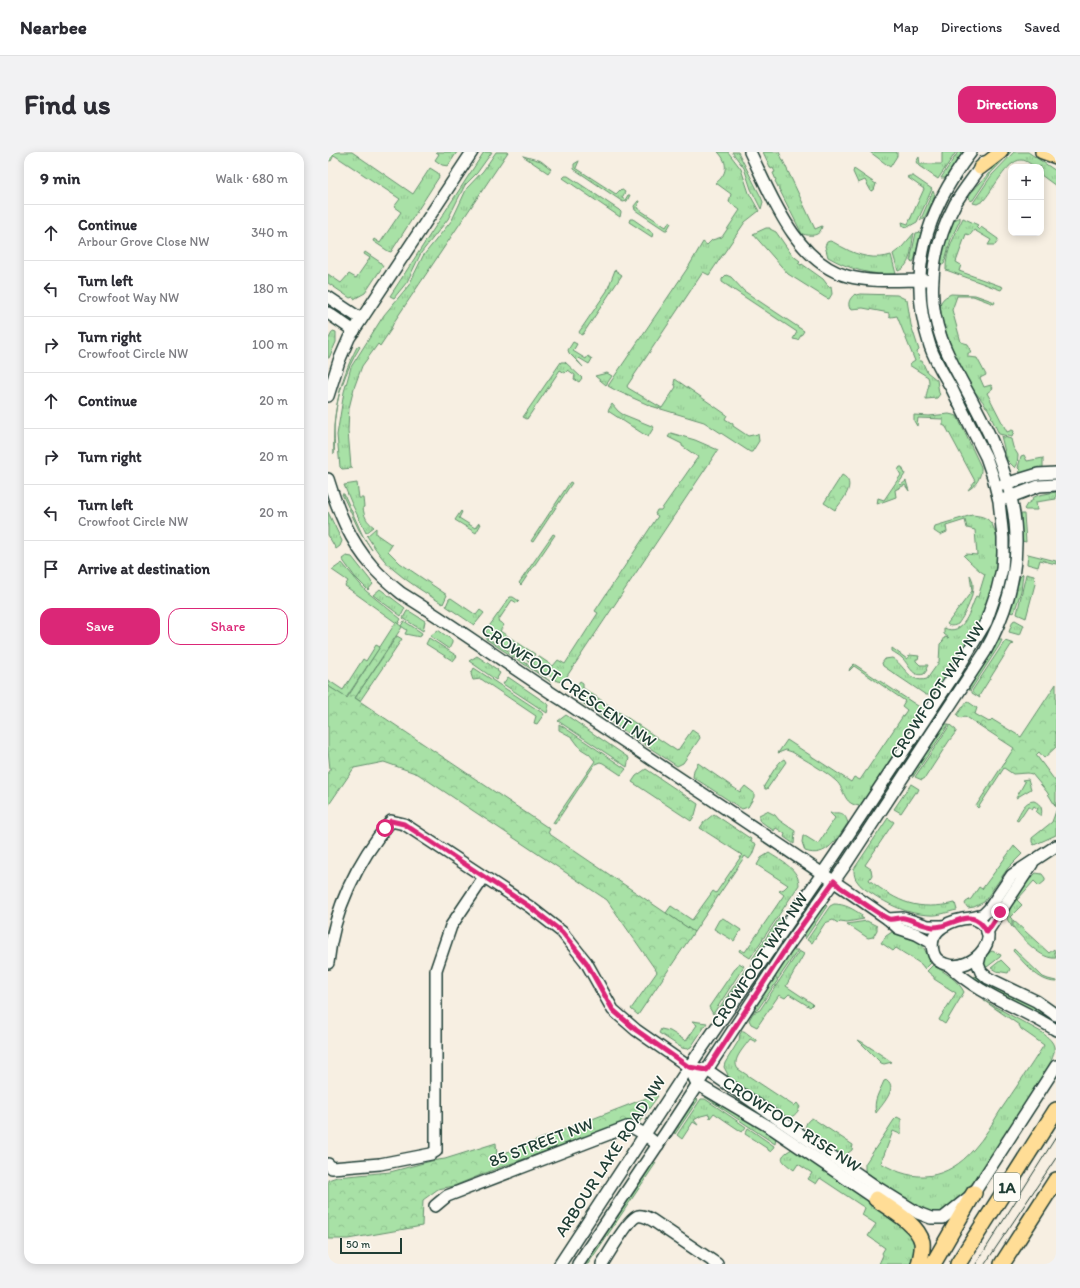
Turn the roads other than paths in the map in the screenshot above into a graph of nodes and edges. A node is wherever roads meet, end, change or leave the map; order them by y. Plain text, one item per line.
1 (472, 152) edge
2 (750, 152) edge
3 (971, 152) edge
4 (992, 152) edge
5 (1001, 152) edge
6 (1042, 152) edge
7 (1056, 157) edge
8 (980, 168) junction
9 (919, 280) junction
10 (932, 280) junction
11 (328, 298) edge
12 (328, 313) edge
13 (361, 319) junction
14 (354, 331) junction
15 (328, 396) edge
16 (1056, 473) edge
17 (328, 479) edge
18 (1008, 483) junction
19 (1056, 485) edge
20 (995, 487) junction
21 (1012, 497) junction
22 (999, 501) junction
23 (986, 622) junction
24 (997, 631) junction
25 (1056, 846) edge
26 (1036, 859) junction
27 (822, 873) junction
28 (484, 877) junction
29 (834, 881) junction
30 (970, 918) junction
31 (888, 919) junction
32 (943, 926) junction
33 (987, 932) junction
34 (932, 943) junction
35 (980, 956) junction
36 (328, 963) edge
37 (950, 966) junction
38 (1054, 1014) edge
39 (1056, 1030) edge
40 (1056, 1066) edge
41 (689, 1067) junction
42 (702, 1077) junction
43 (1056, 1110) edge
44 (644, 1134) junction
45 (658, 1145) junction
46 (328, 1164) edge
47 (1056, 1180) edge
48 (974, 1193) junction
49 (879, 1195) junction
50 (435, 1206) dead end
51 (560, 1264) edge
52 (578, 1264) edge
53 (602, 1264) edge
54 (717, 1264) edge
55 (919, 1264) edge
56 (933, 1264) edge
57 (958, 1264) edge
58 (1002, 1264) edge

1 - 13 street
2 - 9 street
3 - 9 street, CROWFOOT WAY NW
4 - 8 street, CROWFOOT WAY NW
5 - 8 main road
6 - 7 main road
8 - 10 street, CROWFOOT WAY NW
9 - 10 street
9 - 20 street, CROWFOOT WAY NW
10 - 18 street, CROWFOOT WAY NW
11 - 13 street
12 - 14 street
13 - 14 street
14 - 15 street
16 - 18 street
17 - 27 street, CROWFOOT CRESCENT NW
18 - 20 street
18 - 21 street, CROWFOOT WAY NW
19 - 21 street
20 - 22 street, CROWFOOT WAY NW
21 - 22 street
21 - 24 street, CROWFOOT WAY NW
22 - 23 street, CROWFOOT WAY NW
23 - 24 street
23 - 27 street, CROWFOOT WAY NW
24 - 29 street, CROWFOOT WAY NW
25 - 26 street
26 - 30 street
26 - 33 street
27 - 29 street, CROWFOOT CRESCENT NW
27 - 41 street, CROWFOOT WAY NW
28 - 36 street
28 - 41 street
28 - 46 street
29 - 31 street, CROWFOOT CRESCENT NW
29 - 42 street, CROWFOOT WAY NW
30 - 32 street
30 - 33 street
31 - 32 street
31 - 34 street, CROWFOOT CRESCENT NW
32 - 34 street
33 - 35 street
34 - 37 street
35 - 37 street
35 - 38 street
37 - 39 street
40 - 48 street
41 - 42 street, CROWFOOT RISE NW
41 - 44 street, ARBOUR LAKE ROAD NW
42 - 45 street, ARBOUR LAKE ROAD NW
42 - 49 street, CROWFOOT RISE NW
42 - 49 street, CROWFOOT RISE NW
43 - 57 highway, 1A
44 - 45 street, 85 STREET NW
44 - 50 street, 85 STREET NW
44 - 51 street, ARBOUR LAKE ROAD NW
45 - 52 street, ARBOUR LAKE ROAD NW
47 - 58 highway, 1A
48 - 49 street
48 - 56 highway
49 - 55 highway
53 - 54 street

